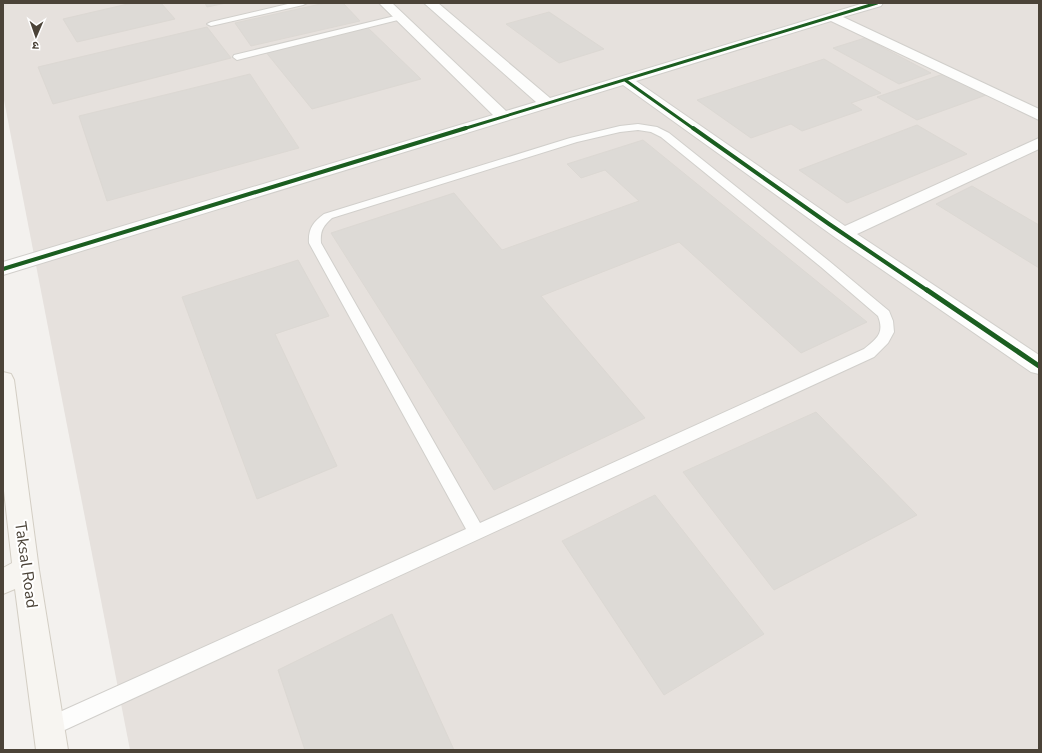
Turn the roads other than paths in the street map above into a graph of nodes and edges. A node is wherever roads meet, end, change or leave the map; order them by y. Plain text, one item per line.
1 (303, 3) edge
2 (385, 3) edge
3 (430, 3) edge
4 (877, 3) edge
5 (399, 17) junction
6 (832, 17) junction
7 (211, 24) dead end
8 (237, 57) dead end
9 (625, 80) junction
10 (547, 104) junction
11 (1039, 115) edge
12 (504, 117) junction
13 (1039, 143) edge
14 (843, 234) junction
15 (3, 269) edge
16 (1039, 366) edge
17 (3, 380) edge
18 (476, 532) junction
19 (15, 575) edge
20 (51, 738) edge

1 - 7 lane
2 - 5 street
3 - 10 street
4 - 6 street
5 - 8 lane
5 - 12 street
6 - 9 street
6 - 11 street
9 - 10 street
9 - 14 street
10 - 12 street
12 - 15 street
13 - 14 street
14 - 16 street
17 - 19 street, Taksal Road
18 - 18 lane
18 - 20 lane
19 - 20 street, Taksal Road

